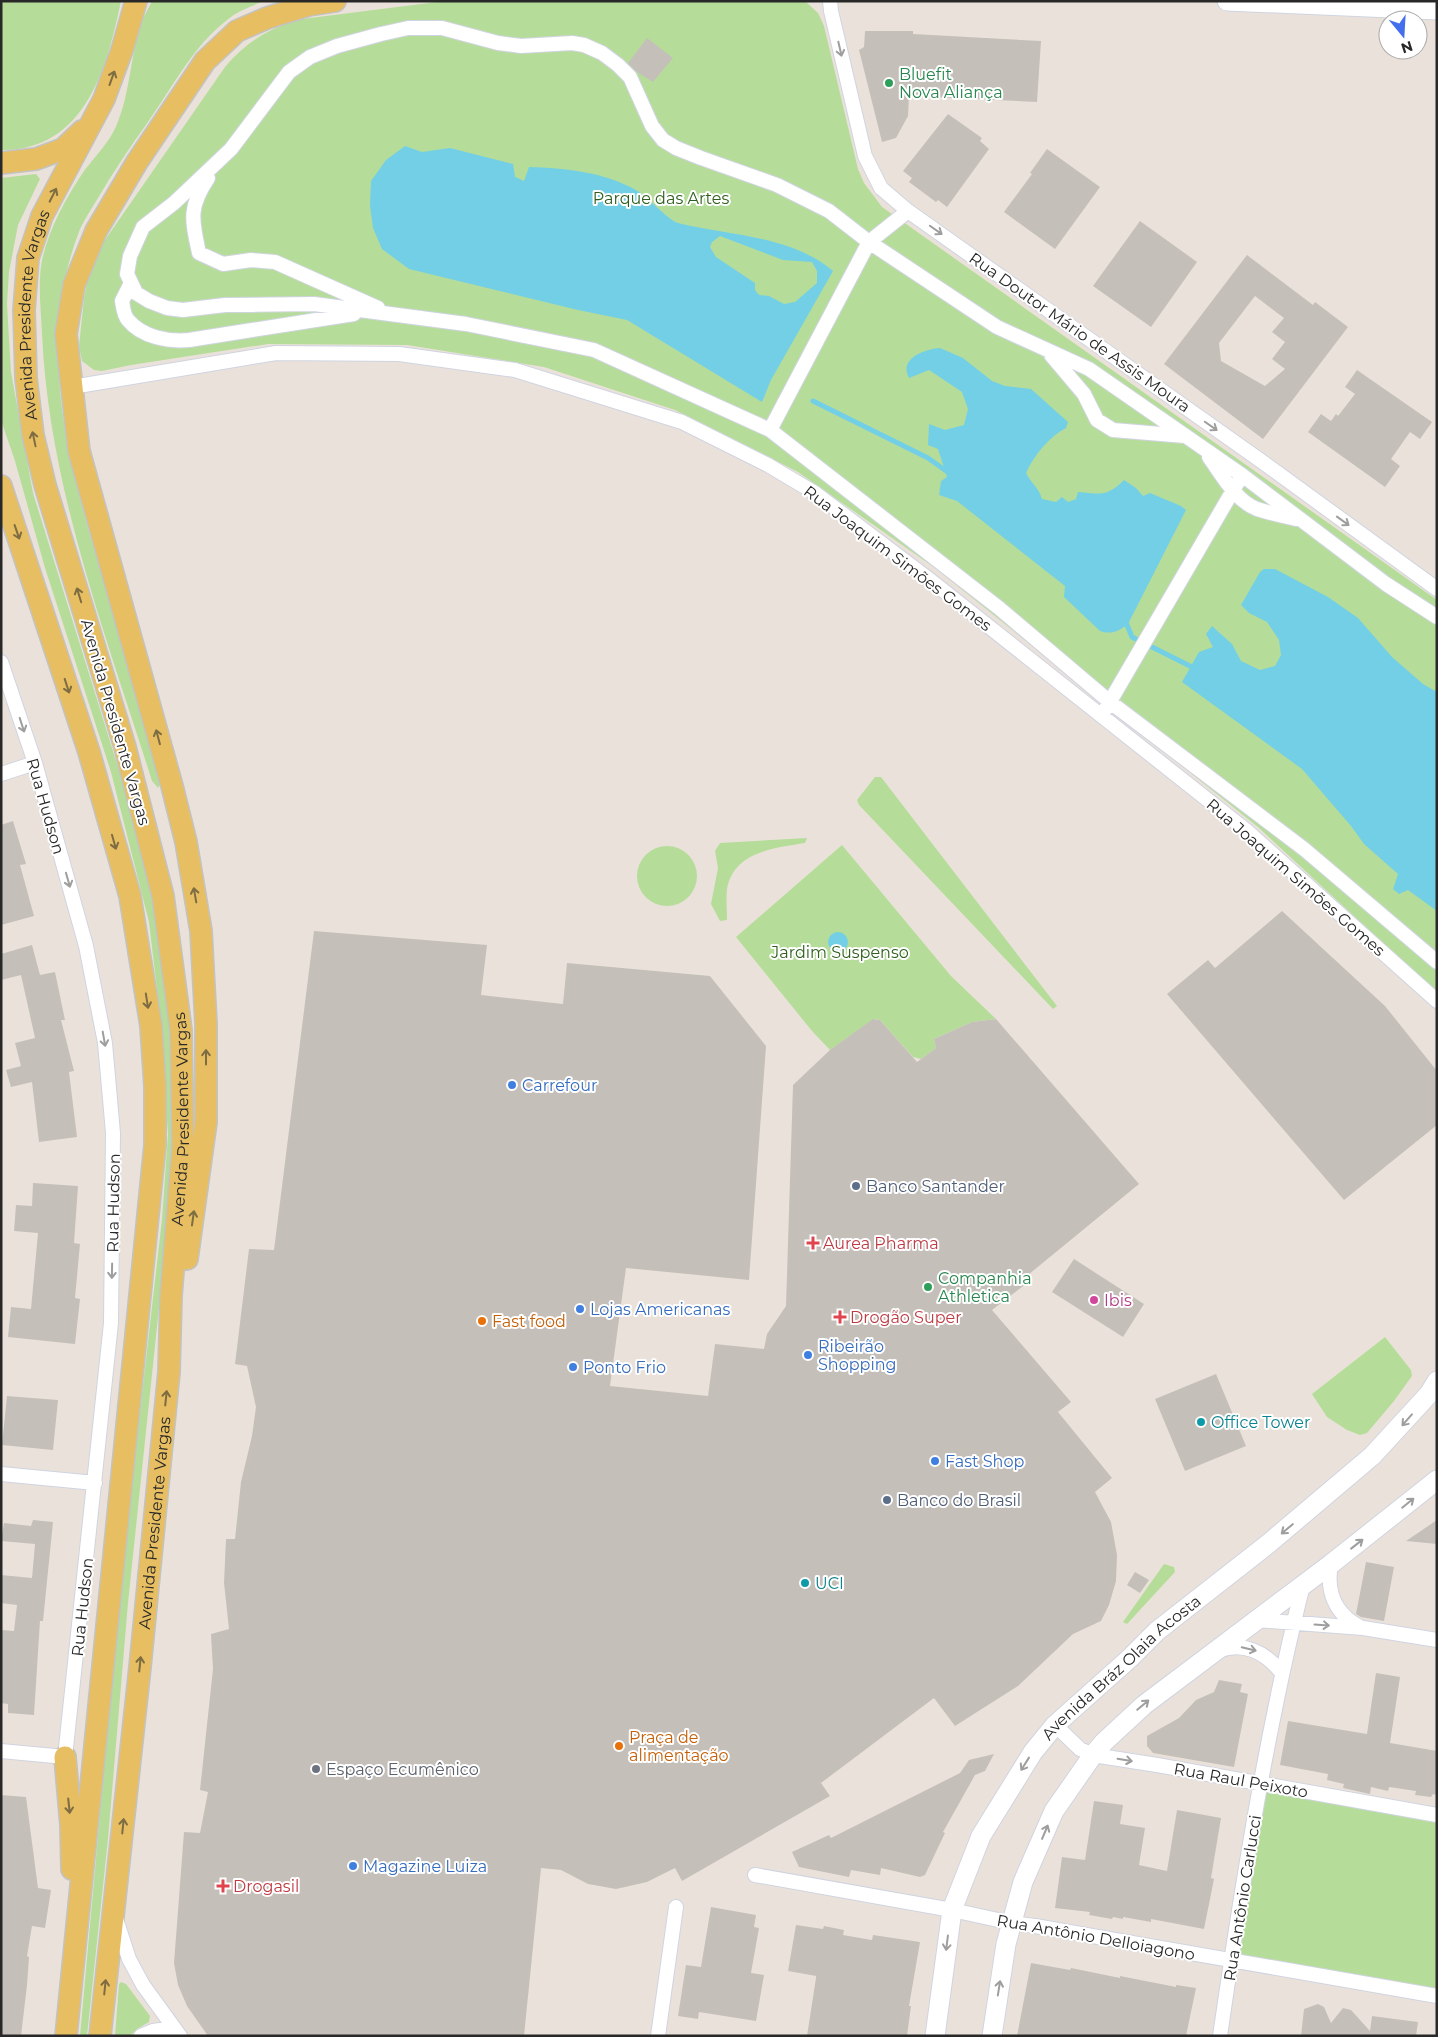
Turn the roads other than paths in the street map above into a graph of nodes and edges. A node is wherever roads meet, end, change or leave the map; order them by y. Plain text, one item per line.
1 (136, 1) edge
2 (335, 1) edge
3 (830, 1) edge
4 (1227, 1) edge
5 (1437, 10) edge
6 (91, 122) junction
7 (223, 157) junction
8 (1, 163) edge
9 (908, 211) junction
10 (869, 242) junction
11 (131, 283) junction
12 (368, 311) junction
13 (392, 314) junction
14 (1046, 349) junction
15 (72, 387) junction
16 (770, 430) junction
17 (1186, 436) junction
18 (1203, 449) junction
19 (1242, 475) junction
20 (1, 486) edge
21 (1233, 490) junction
22 (1301, 520) junction
23 (1437, 589) edge
24 (1437, 618) edge
25 (1, 662) edge
26 (1110, 702) junction
27 (1101, 717) junction
28 (35, 763) junction
29 (1, 774) edge
30 (1437, 962) edge
31 (1437, 1001) edge
32 (170, 1296) junction
33 (1437, 1381) edge
34 (1, 1474) edge
35 (1437, 1480) edge
36 (95, 1483) junction
37 (1331, 1564) junction
38 (1303, 1585) junction
39 (1256, 1620) junction
40 (1293, 1623) junction
41 (1363, 1628) junction
42 (1437, 1640) edge
43 (1210, 1655) junction
44 (1281, 1672) junction
45 (1055, 1726) junction
46 (1, 1751) edge
47 (1093, 1755) junction
48 (65, 1757) junction
49 (1261, 1785) junction
50 (1437, 1815) edge
51 (755, 1875) dead end
52 (676, 1907) dead end
53 (952, 1910) junction
54 (113, 1912) junction
55 (79, 1918) junction
56 (1012, 1923) junction
57 (1231, 1962) junction
58 (1437, 1996) edge
59 (177, 2032) edge
60 (66, 2036) edge
61 (100, 2036) edge
62 (141, 2036) edge
63 (658, 2036) edge
64 (935, 2036) edge
65 (992, 2036) edge
66 (1220, 2036) edge

6 -> 1 main road, Avenida Presidente Vargas
2 - 15 main road
3 -> 9 street, Rua Doutor Mário de Assis Moura
4 - 5 street
6 - 8 main road
32 -> 6 main road, Avenida Presidente Vargas
7 - 10 street
7 - 11 street
7 - 13 street
9 - 10 street
9 -> 23 street, Rua Doutor Mário de Assis Moura
10 - 14 street
10 - 16 street
11 - 12 street
11 - 12 street
12 - 13 street
13 - 16 street
14 - 17 street
14 - 17 street
15 - 27 street, Rua Joaquim Simões Gomes
32 -> 15 main road
16 - 26 street
17 - 18 street
18 - 19 street
18 - 21 street
19 - 21 street
19 - 22 street
20 -> 55 main road, Avenida Presidente Vargas
21 - 22 street
21 - 26 street
22 - 24 street
25 -> 28 street, Rua Hudson
26 - 27 street
26 - 30 street
27 - 31 street, Rua Joaquim Simões Gomes
28 - 29 street
28 -> 36 street, Rua Hudson
54 -> 32 main road, Avenida Presidente Vargas
33 -> 45 street, Avenida Bráz Olaia Acosta
34 - 36 street
37 -> 35 street
36 - 48 street, Rua Hudson
37 - 38 street
37 - 41 street
38 - 39 street
38 - 40 street, Rua Antônio Carlucci
39 - 40 street
39 - 43 street
40 -> 41 street
40 - 44 street, Rua Antônio Carlucci
41 - 42 street
43 -> 44 street
47 -> 43 street
44 - 49 street, Rua Antônio Carlucci
45 - 47 street, Rua Raul Peixoto
45 -> 53 street, Avenida Bráz Olaia Acosta
46 - 48 street
47 -> 49 street, Rua Raul Peixoto
56 -> 47 street
48 -> 55 main road
49 - 50 street, Rua Raul Peixoto
49 - 57 street, Rua Antônio Carlucci
51 - 53 street, Rua Antônio Delloiagono
52 - 63 street
53 - 56 street, Rua Antônio Delloiagono
53 -> 64 street, Avenida Bráz Olaia Acosta
54 - 59 street
61 -> 54 main road, Avenida Presidente Vargas
55 - 60 main road, Avenida Presidente Vargas
56 - 57 street, Rua Antônio Delloiagono
65 -> 56 street
57 - 58 street, Rua Antônio Delloiagono
57 - 66 street, Rua Antônio Carlucci
59 - 62 street

